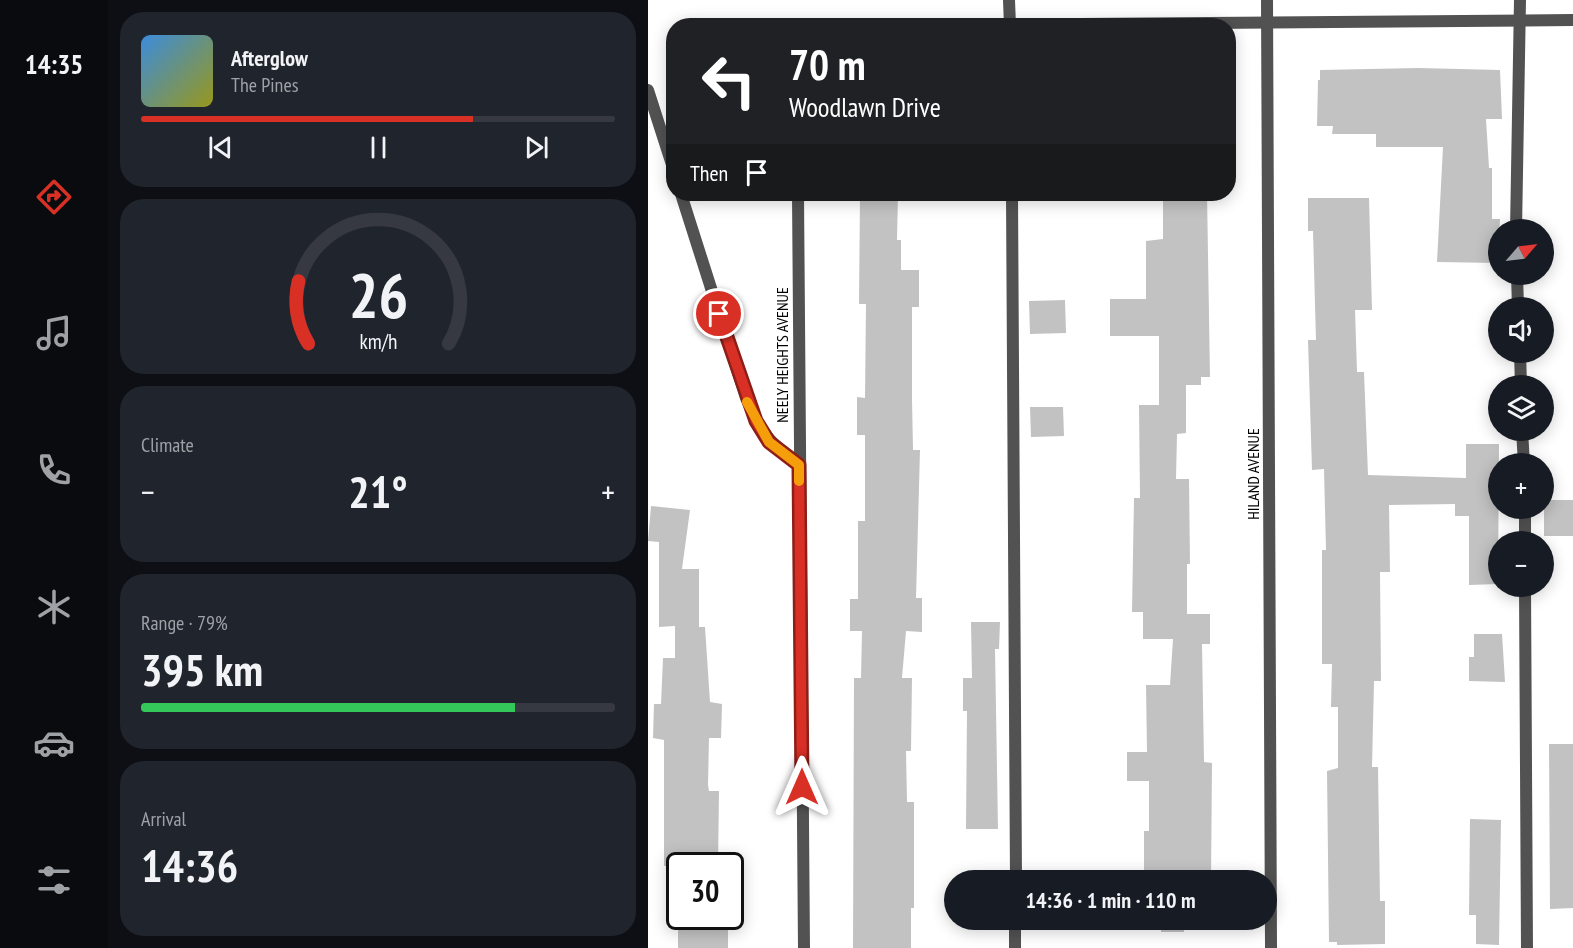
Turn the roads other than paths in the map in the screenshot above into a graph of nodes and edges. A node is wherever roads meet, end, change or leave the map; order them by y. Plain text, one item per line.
1 (1010, 0) edge
2 (1267, 0) edge
3 (1520, 0) edge
4 (1010, 18) edge
5 (1520, 20) junction
6 (1573, 20) edge
7 (1236, 21) edge
8 (1267, 21) junction
9 (648, 90) edge
10 (666, 146) edge
11 (683, 201) edge
12 (798, 201) edge
13 (1012, 201) edge
14 (1516, 219) edge
15 (799, 465) junction
16 (1525, 597) edge
17 (1016, 870) edge
18 (1016, 930) edge
19 (804, 948) edge
20 (1015, 948) edge
21 (1271, 948) edge
22 (1527, 948) edge

1 - 4 street
2 - 8 street, HILAND AVENUE
3 - 5 street
5 - 6 street
5 - 8 street
5 - 14 street
7 - 8 street
8 - 21 street, HILAND AVENUE
9 - 10 street
11 - 15 street
12 - 15 street, NEELY HEIGHTS AVENUE
13 - 17 street
15 - 19 street, NEELY HEIGHTS AVENUE
16 - 22 street
18 - 20 street

